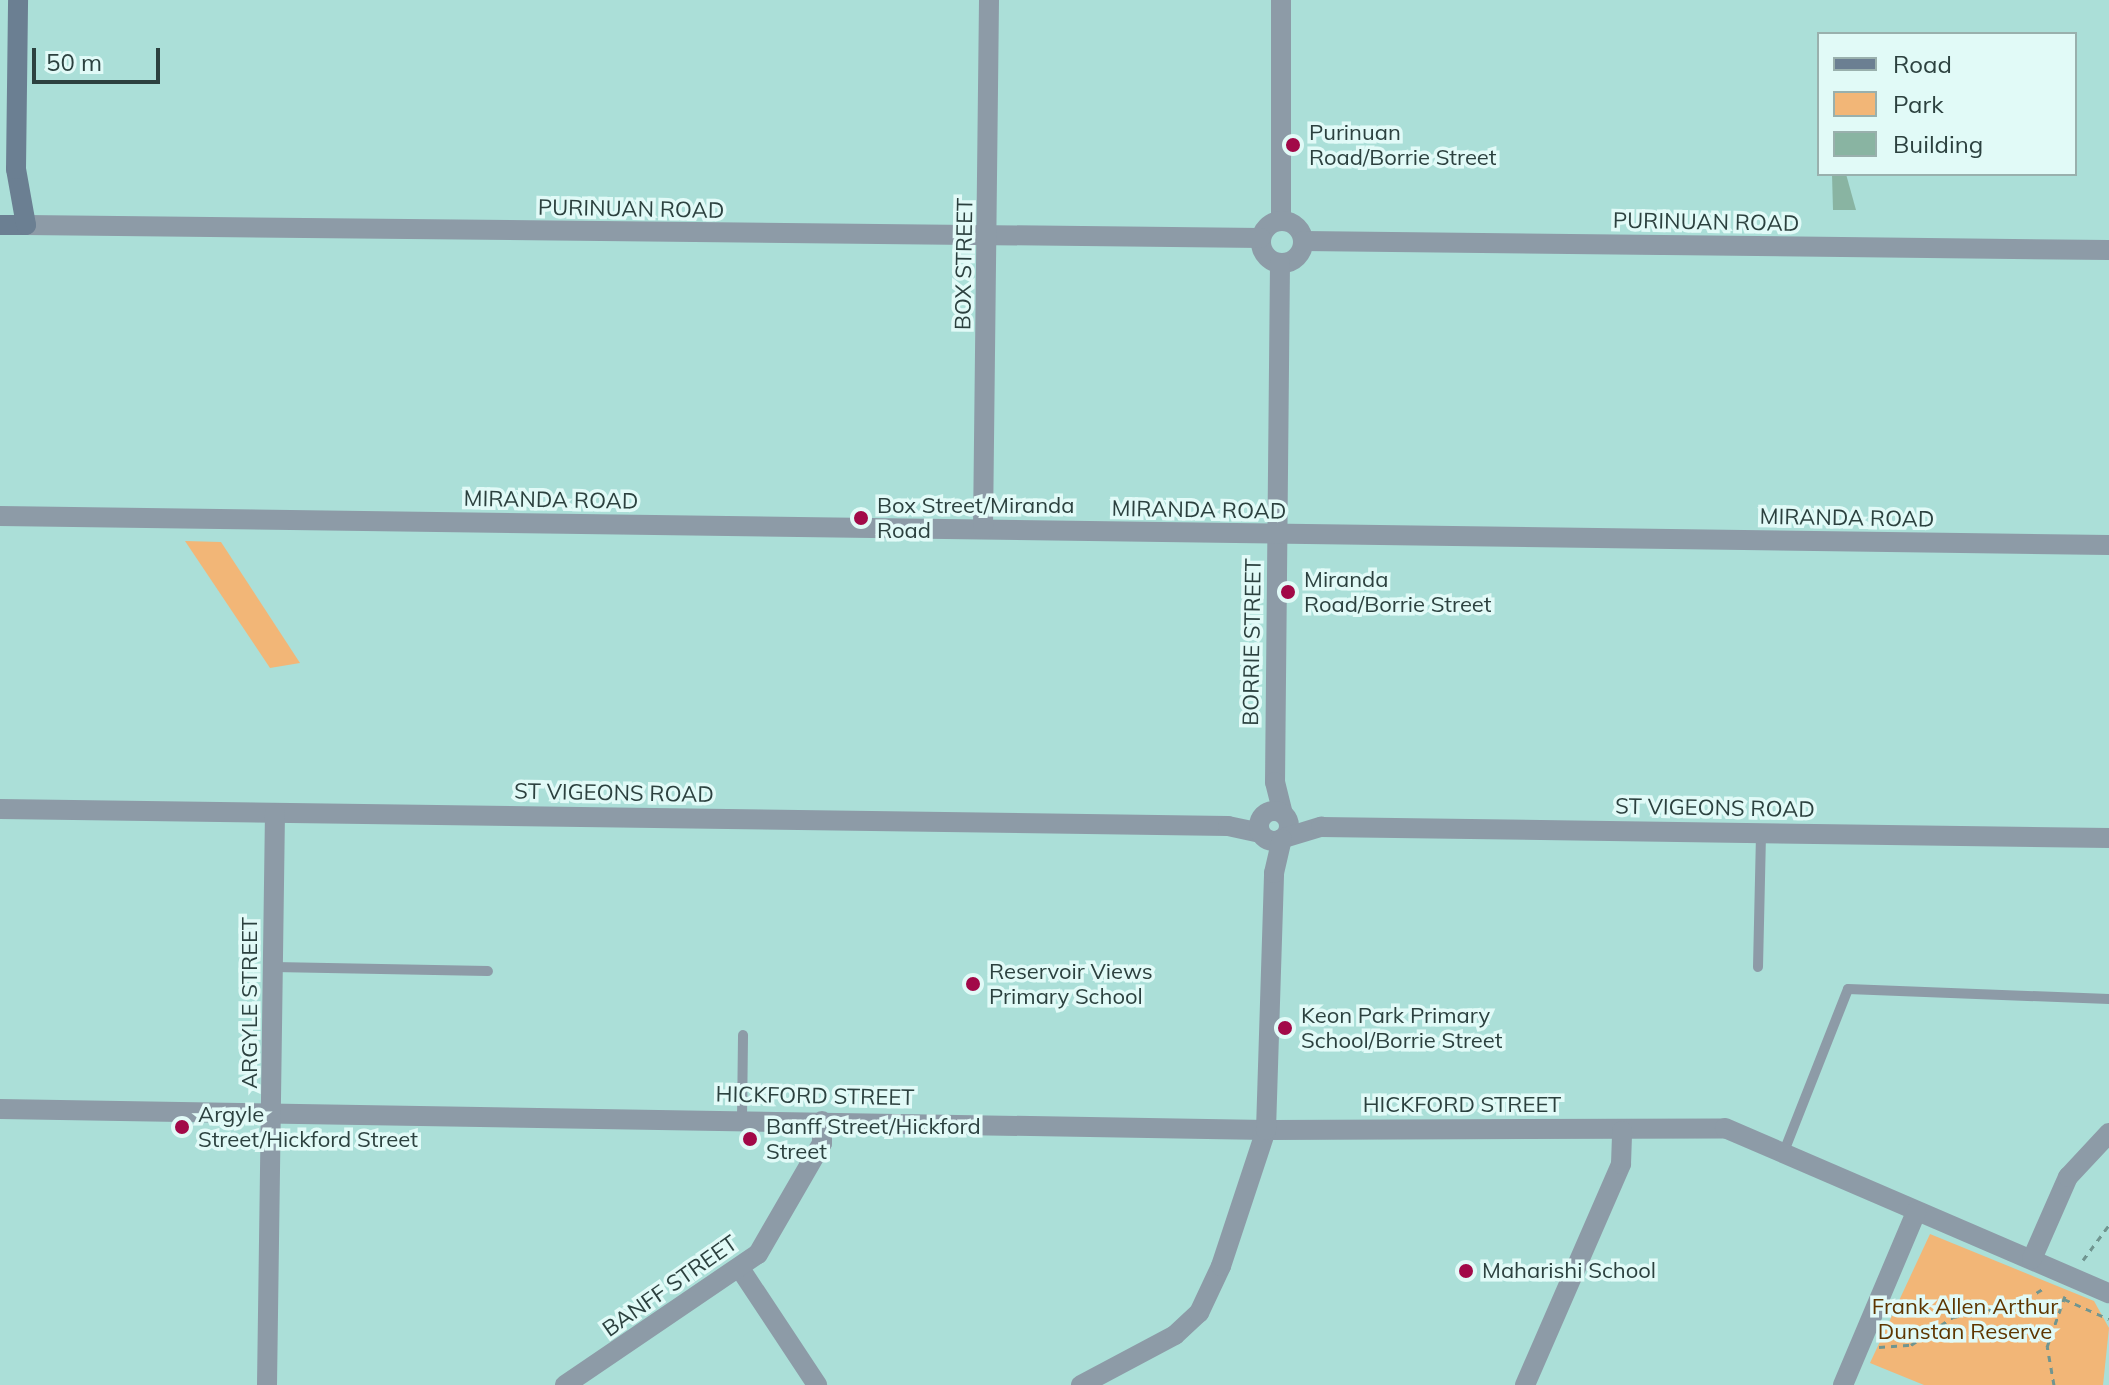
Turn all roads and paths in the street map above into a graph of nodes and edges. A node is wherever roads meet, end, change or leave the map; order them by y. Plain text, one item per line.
1 (989, 0) edge
2 (1281, 0) edge
3 (18, 1) edge
4 (16, 169) junction
5 (1281, 221) junction
6 (2, 225) edge
7 (26, 225) junction
8 (989, 238) junction
9 (1261, 238) junction
10 (1303, 241) junction
11 (2109, 250) edge
12 (1280, 263) junction
13 (0, 516) edge
14 (983, 529) junction
15 (1278, 535) junction
16 (2109, 545) edge
17 (0, 809) edge
18 (275, 813) junction
19 (1274, 826) junction
20 (1761, 833) junction
21 (2109, 838) edge
22 (274, 967) junction
23 (1758, 967) dead end
24 (488, 971) dead end
25 (2109, 999) edge
26 (743, 1035) dead end
27 (0, 1109) edge
28 (274, 1112) junction
29 (742, 1119) junction
30 (822, 1121) junction
31 (1266, 1130) junction
32 (1626, 1131) junction
33 (2109, 1133) edge
34 (1783, 1154) junction
35 (1916, 1212) junction
36 (2032, 1259) junction
37 (741, 1270) junction
38 (2043, 1289) dead end
39 (2109, 1293) edge
40 (2109, 1319) edge
41 (1862, 1341) junction
42 (267, 1385) edge
43 (565, 1385) edge
44 (817, 1385) edge
45 (1081, 1385) edge
46 (1525, 1385) edge
47 (1843, 1385) edge
48 (2054, 1385) edge

1 - 8 street, BOX STREET
2 - 5 street
3 - 4 street
4 - 6 street
4 - 7 street
5 - 9 street
5 - 10 street
6 - 7 street, PURINUAN ROAD
7 - 8 street, PURINUAN ROAD
8 - 9 street, PURINUAN ROAD
8 - 14 street, BOX STREET
9 - 12 street
10 - 11 street, PURINUAN ROAD
10 - 12 street
12 - 15 street, BORRIE STREET
13 - 14 street, MIRANDA ROAD
14 - 15 street, MIRANDA ROAD
15 - 16 street, MIRANDA ROAD
15 - 19 street, BORRIE STREET
17 - 18 street, ST VIGEONS ROAD
18 - 19 street, ST VIGEONS ROAD
18 - 22 street, ARGYLE STREET
19 - 20 street, ST VIGEONS ROAD
19 - 31 street, BORRIE STREET
20 - 21 street, ST VIGEONS ROAD
20 - 23 lane
22 - 24 lane
22 - 28 street, ARGYLE STREET
25 - 34 lane
26 - 29 lane
27 - 28 street, HICKFORD STREET
28 - 29 street, HICKFORD STREET
28 - 42 street, ARGYLE STREET
29 - 30 street, HICKFORD STREET
30 - 31 street, HICKFORD STREET
30 - 37 street, BANFF STREET
31 - 32 street, HICKFORD STREET
31 - 45 street, BORRIE STREET
32 - 34 street, HICKFORD STREET
32 - 46 street
33 - 36 street
34 - 35 street, HICKFORD STREET
35 - 36 street, HICKFORD STREET
35 - 41 street
36 - 39 street, HICKFORD STREET
37 - 43 street, BANFF STREET
37 - 44 street
38 - 41 path
40 - 48 path
41 - 47 street

